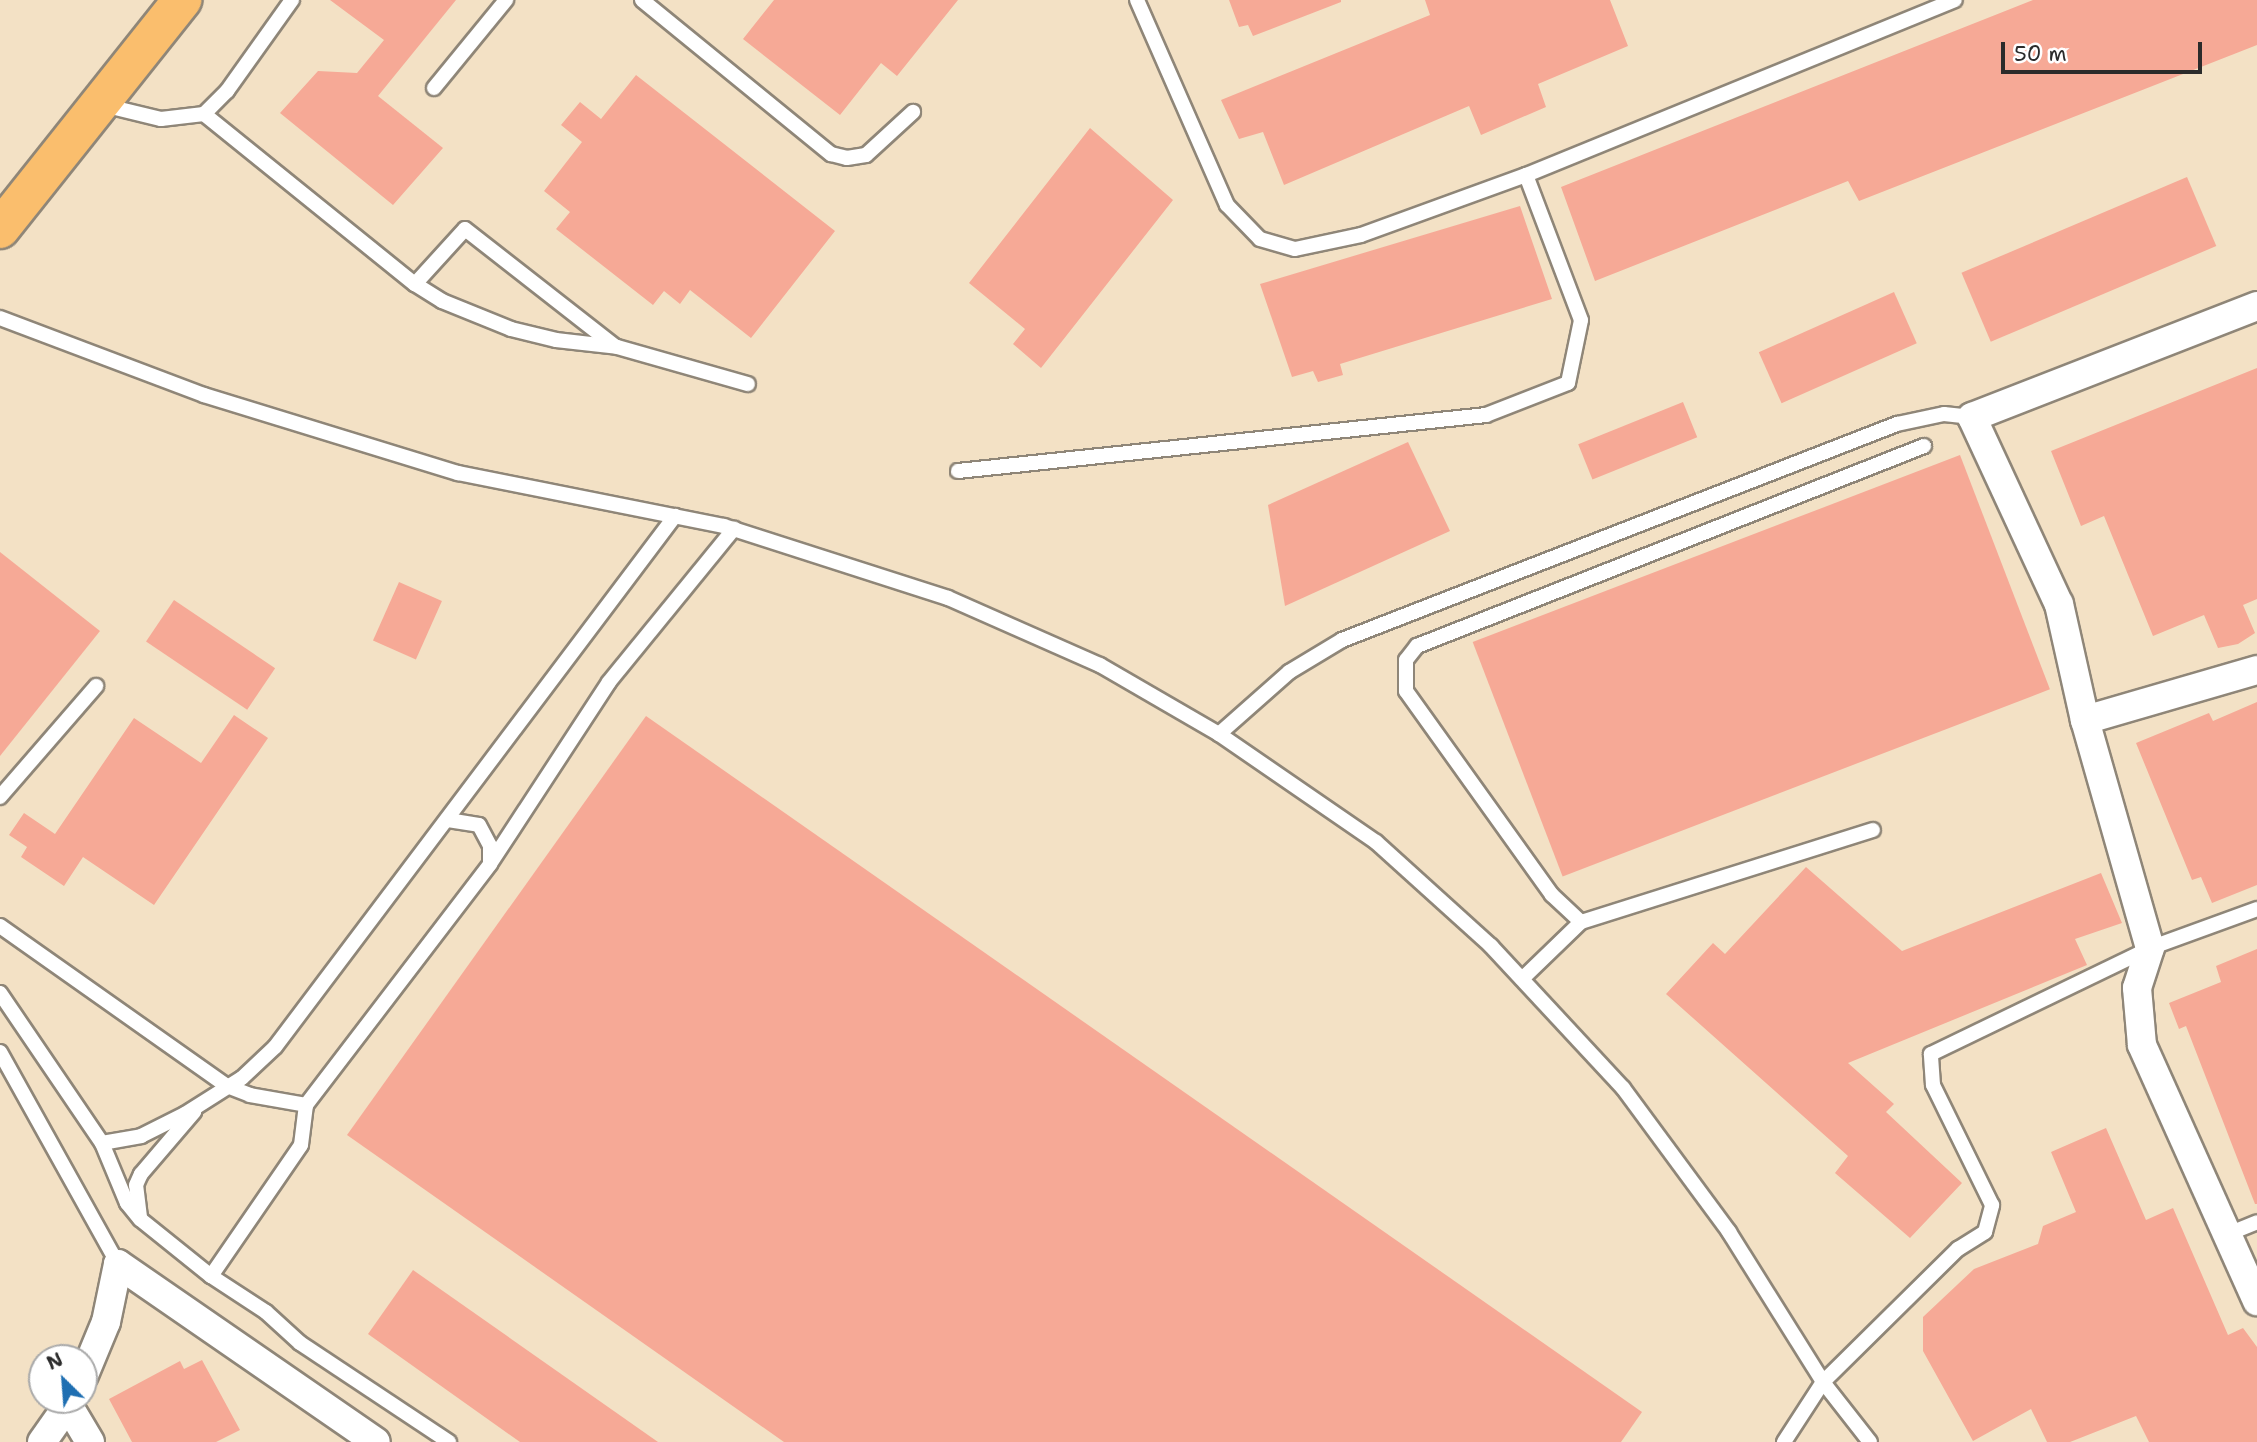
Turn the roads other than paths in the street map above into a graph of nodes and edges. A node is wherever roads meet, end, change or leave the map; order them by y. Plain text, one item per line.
1 (182, 0) edge
2 (292, 0) edge
3 (506, 0) edge
4 (642, 0) edge
5 (1137, 0) edge
6 (1955, 0) edge
7 (434, 88) dead end
8 (102, 105) junction
9 (913, 112) dead end
10 (204, 114) junction
11 (1526, 175) junction
12 (0, 229) edge
13 (415, 284) junction
14 (2257, 306) edge
15 (0, 318) edge
16 (617, 347) junction
17 (748, 384) dead end
18 (1972, 417) junction
19 (1924, 446) dead end
20 (958, 471) dead end
21 (675, 516) junction
22 (734, 529) junction
23 (2257, 670) edge
24 (96, 686) dead end
25 (2085, 720) junction
26 (1219, 734) junction
27 (0, 797) edge
28 (448, 820) junction
29 (1873, 830) dead end
30 (490, 864) junction
31 (2257, 909) edge
32 (1581, 922) junction
33 (0, 926) edge
34 (2150, 948) junction
35 (1522, 979) junction
36 (0, 993) edge
37 (0, 1052) edge
38 (228, 1086) junction
39 (198, 1105) junction
40 (306, 1105) junction
41 (102, 1143) junction
42 (140, 1219) junction
43 (2257, 1222) edge
44 (2228, 1234) junction
45 (118, 1264) junction
46 (2251, 1268) edge
47 (212, 1276) junction
48 (2257, 1301) edge
49 (97, 1344) edge
50 (1823, 1382) junction
51 (61, 1414) edge
52 (75, 1414) edge
53 (42, 1442) edge
54 (90, 1442) edge
55 (376, 1442) edge
56 (449, 1442) edge
57 (1784, 1442) edge
58 (1870, 1442) edge

1 - 8 highway
2 - 10 lane
3 - 7 lane
4 - 9 lane
5 - 11 lane
6 - 11 lane
8 - 10 lane
8 - 12 highway
10 - 13 lane
11 - 20 lane
13 - 16 lane
13 - 16 lane
14 - 18 street
15 - 21 lane
16 - 17 lane
18 - 25 street
18 - 26 lane
19 - 32 lane
21 - 22 lane
21 - 28 lane
22 - 26 lane
22 - 30 lane
23 - 25 street
24 - 27 lane
25 - 34 street
26 - 35 lane
28 - 30 lane
28 - 38 lane
29 - 32 lane
30 - 40 lane
31 - 34 lane
32 - 35 lane
33 - 38 lane
34 - 44 street
34 - 50 lane
35 - 50 lane
36 - 41 lane
37 - 45 lane
38 - 39 lane
38 - 40 lane
39 - 41 lane
39 - 42 lane
40 - 47 lane
41 - 42 lane
42 - 47 lane
43 - 44 lane
44 - 46 street
45 - 49 street
45 - 55 street
46 - 48 street
47 - 56 lane
50 - 57 lane
50 - 58 lane
51 - 53 street
52 - 54 street

